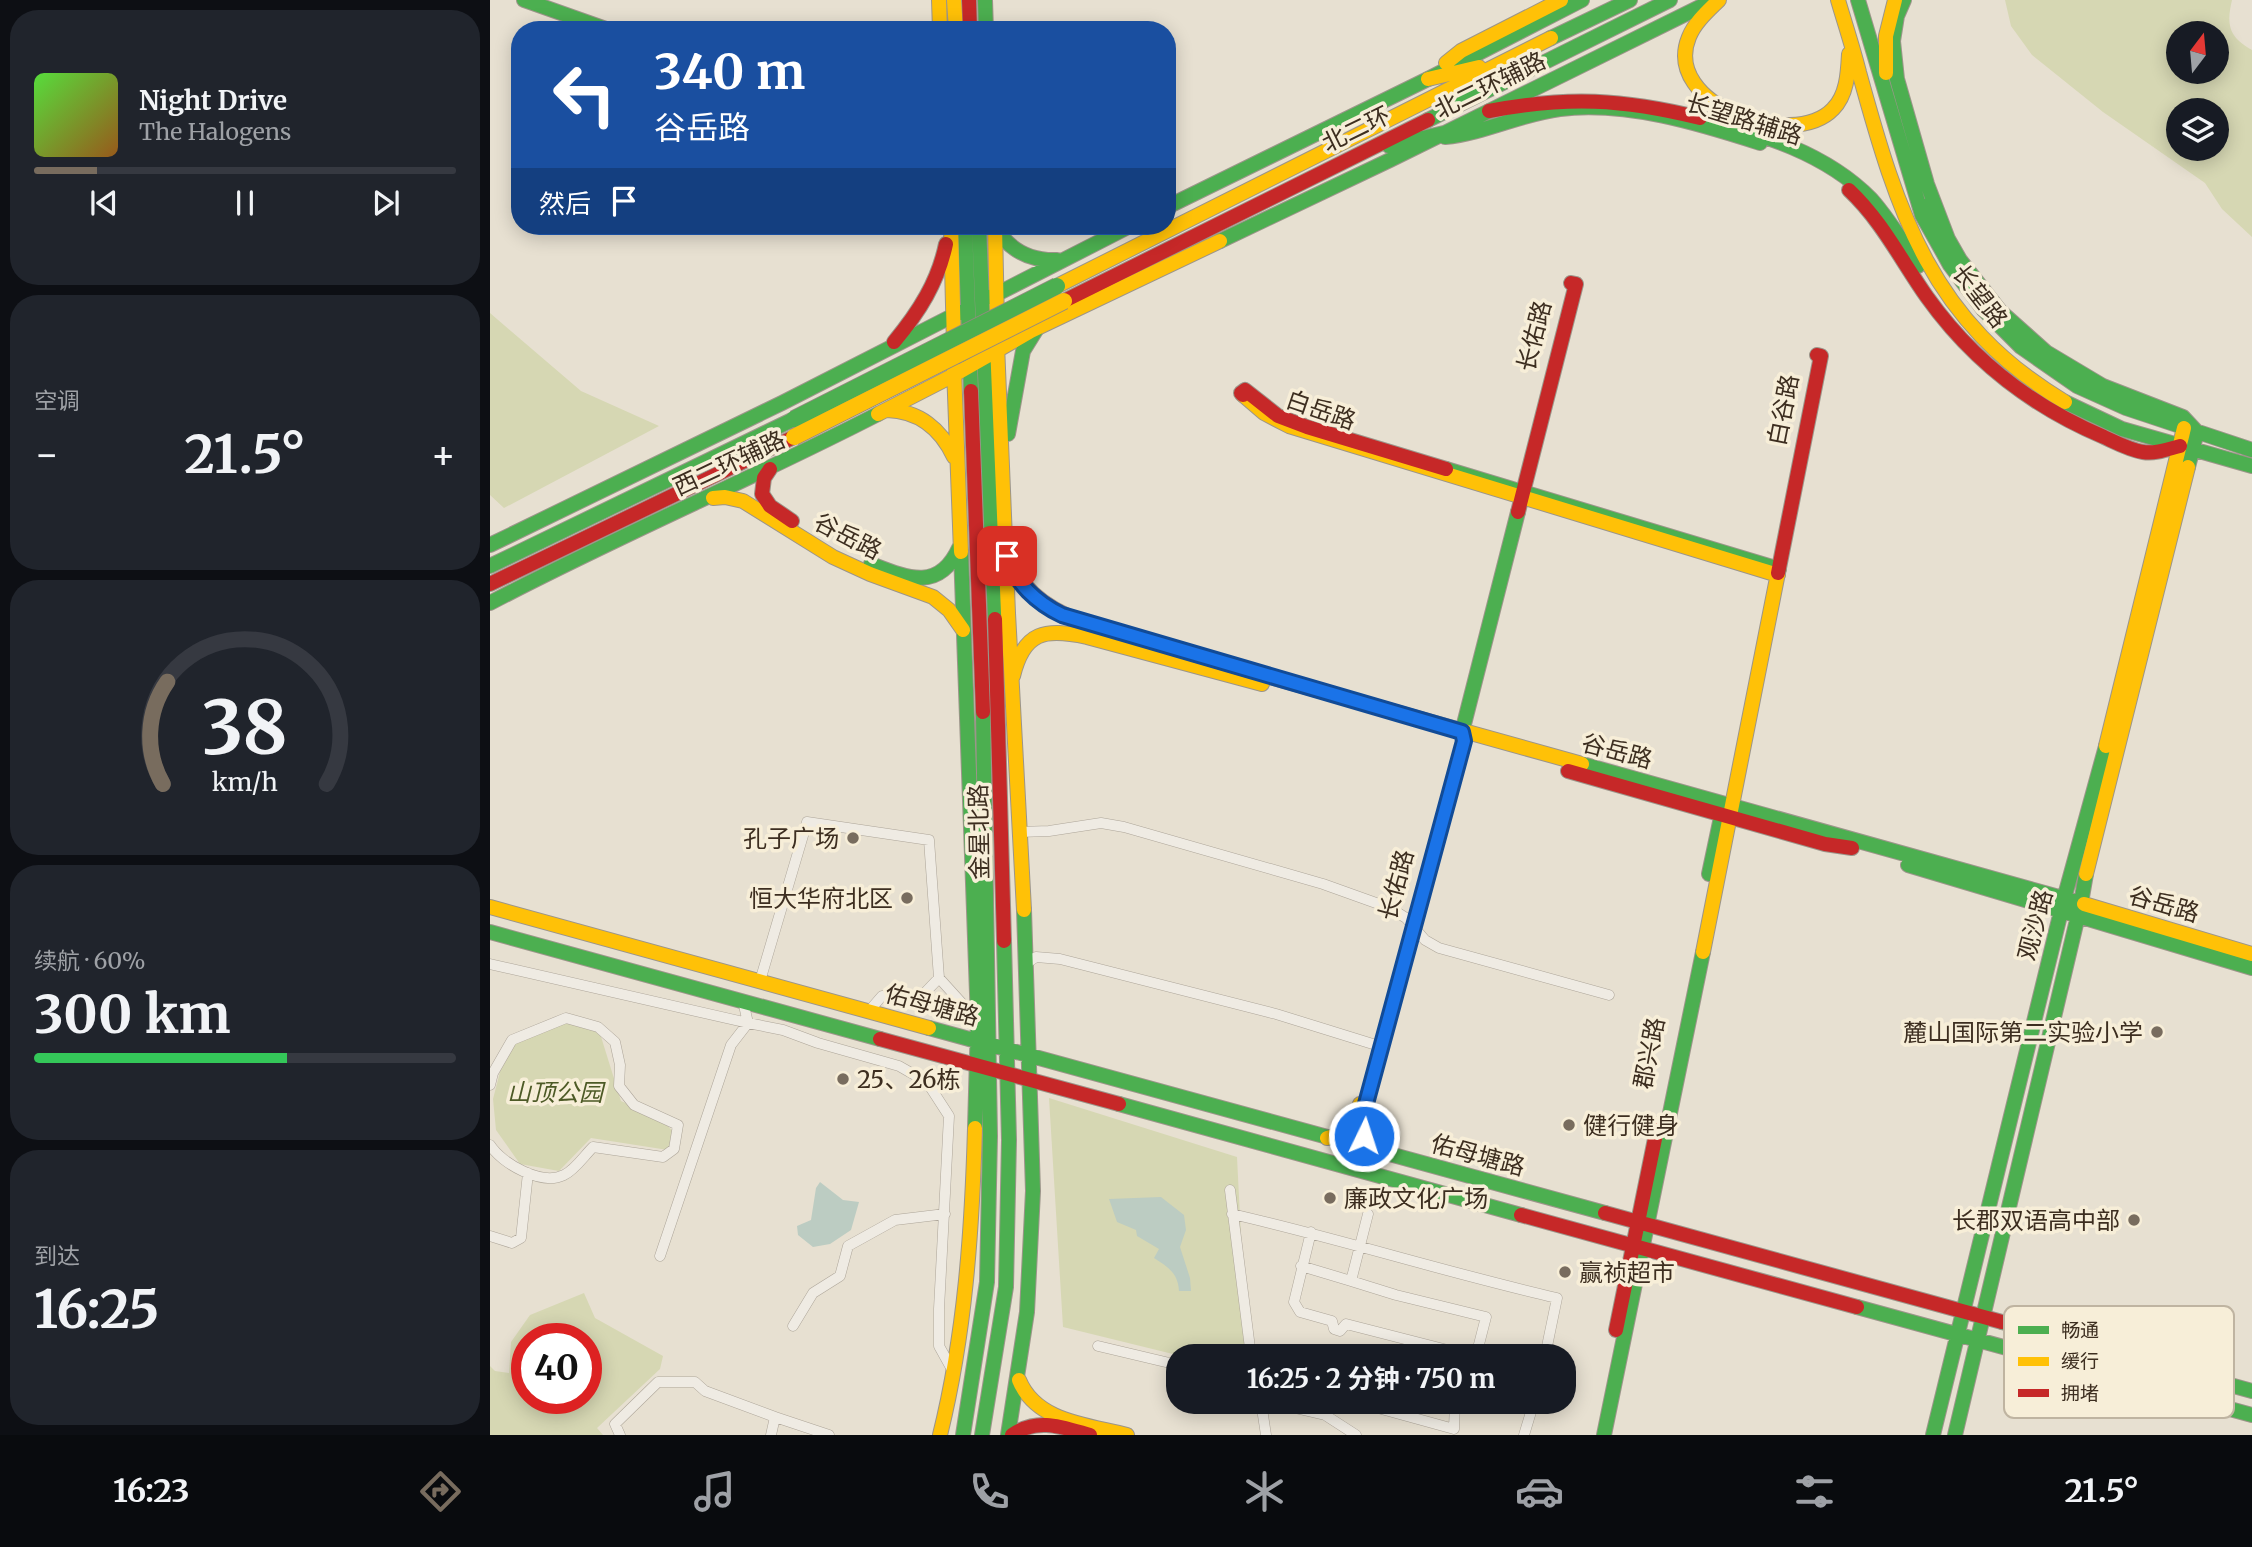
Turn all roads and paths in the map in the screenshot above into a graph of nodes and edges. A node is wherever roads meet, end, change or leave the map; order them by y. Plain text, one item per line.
1 (524, 0) edge
2 (939, 0) edge
3 (954, 0) edge
4 (969, 0) edge
5 (985, 0) edge
6 (1561, 0) edge
7 (1582, 0) edge
8 (1604, 0) edge
9 (1630, 0) edge
10 (1670, 0) edge
11 (1716, 0) edge
12 (1838, 0) edge
13 (1858, 0) edge
14 (1895, 0) edge
15 (1904, 0) edge
16 (584, 21) edge
17 (940, 21) edge
18 (955, 21) edge
19 (970, 21) edge
20 (986, 21) edge
21 (1569, 28) junction
22 (1849, 41) junction
23 (1503, 61) junction
24 (1428, 79) junction
25 (1889, 100) junction
26 (1489, 111) junction
27 (1439, 136) junction
28 (1355, 155) junction
29 (1912, 180) junction
30 (1176, 203) edge
31 (1176, 233) edge
32 (948, 235) edge
33 (953, 235) edge
34 (966, 235) edge
35 (979, 235) edge
36 (993, 235) edge
37 (1001, 235) edge
38 (1112, 235) edge
39 (1172, 235) edge
40 (1948, 239) junction
41 (1062, 260) junction
42 (1061, 293) junction
43 (975, 305) junction
44 (1967, 323) junction
45 (1039, 327) junction
46 (881, 353) junction
47 (984, 357) junction
48 (954, 375) junction
49 (886, 410) junction
50 (2190, 430) junction
51 (2186, 448) junction
52 (2252, 450) edge
53 (957, 465) junction
54 (2252, 466) edge
55 (770, 469) junction
56 (1002, 480) junction
57 (1520, 493) junction
58 (705, 500) junction
59 (961, 540) junction
60 (490, 545) edge
61 (1005, 545) junction
62 (490, 566) edge
63 (1776, 571) junction
64 (490, 584) edge
65 (490, 603) edge
66 (963, 630) junction
67 (1013, 676) junction
68 (1461, 736) junction
69 (1727, 811) junction
70 (1020, 832) junction
71 (2063, 906) junction
72 (490, 907) edge
73 (2080, 910) junction
74 (1412, 925) junction
75 (490, 932) edge
76 (2252, 954) edge
77 (1027, 963) junction
78 (490, 964) edge
79 (2252, 968) edge
80 (939, 978) junction
81 (760, 981) junction
82 (1609, 995) dead end
83 (743, 1002) junction
84 (869, 1011) junction
85 (978, 1021) junction
86 (748, 1023) junction
87 (983, 1043) junction
88 (1376, 1045) junction
89 (1007, 1049) junction
90 (1028, 1055) junction
91 (983, 1068) junction
92 (1008, 1075) junction
93 (1030, 1081) junction
94 (490, 1085) edge
95 (1327, 1138) junction
96 (490, 1145) edge
97 (674, 1149) junction
98 (1377, 1151) junction
99 (691, 1163) junction
100 (528, 1173) junction
101 (1230, 1190) dead end
102 (945, 1214) junction
103 (1232, 1214) junction
104 (1368, 1214) dead end
105 (1642, 1224) junction
106 (1311, 1232) junction
107 (490, 1236) edge
108 (1362, 1246) junction
109 (1637, 1247) junction
110 (660, 1256) dead end
111 (1301, 1266) junction
112 (1352, 1281) junction
113 (1963, 1311) junction
114 (1983, 1316) junction
115 (2004, 1322) edge
116 (793, 1326) dead end
117 (1957, 1335) junction
118 (1977, 1341) junction
119 (1249, 1344) edge
120 (1425, 1344) edge
121 (1477, 1344) edge
122 (1547, 1344) edge
123 (1098, 1346) dead end
124 (2004, 1348) edge
125 (1166, 1362) edge
126 (954, 1373) junction
127 (1018, 1377) junction
128 (2234, 1386) edge
129 (2252, 1391) edge
130 (2234, 1410) edge
131 (1263, 1414) edge
132 (1321, 1414) edge
133 (1395, 1414) edge
134 (1455, 1414) edge
135 (1530, 1414) edge
136 (2252, 1415) edge
137 (775, 1417) junction
138 (1454, 1432) edge
139 (620, 1435) edge
140 (771, 1435) edge
141 (829, 1435) edge
142 (940, 1435) edge
143 (963, 1435) edge
144 (982, 1435) edge
145 (1010, 1435) edge
146 (1090, 1435) edge
147 (1127, 1435) edge
148 (1266, 1435) edge
149 (1356, 1435) edge
150 (1524, 1435) edge
151 (1595, 1435) edge
152 (1604, 1435) edge
153 (1933, 1435) edge
154 (1955, 1435) edge

1 - 16 main road
2 - 17 main road
3 - 18 main road
4 - 19 main road
5 - 20 main road
6 - 24 main road
7 - 24 main road, 北二环辅路
8 - 21 main road
9 - 21 main road, 北二环
10 - 28 main road, 北二环
11 - 22 main road
11 - 26 main road, 北二环辅路
12 - 22 main road, 长望路
13 - 25 main road, 长望路
14 - 25 main road
15 - 40 main road
21 - 23 main road, 北二环
22 - 44 main road, 长望路
23 - 24 main road
23 - 31 main road, 北二环
24 - 30 main road, 北二环辅路
25 - 29 main road, 长望路
26 - 27 main road, 北二环辅路
26 - 44 main road
27 - 28 main road
27 - 45 main road, 北二环辅路
27 - 51 main road, 长望路辅路
28 - 42 main road, 北二环
29 - 40 main road
29 - 50 main road, 长望路
32 - 46 main road
33 - 43 main road
34 - 43 main road, 金星北路
35 - 43 main road, 金星北路
36 - 43 main road
37 - 41 main road
38 - 41 main road
39 - 42 main road, 北二环
40 - 50 main road
41 - 43 main road
42 - 62 main road, bridge
42 - 64 main road, bridge
43 - 46 main road, 西二环辅路
43 - 47 main road, 金星北路
43 - 47 main road
43 - 48 main road
44 - 51 main road, 长望路
45 - 47 main road, 北二环辅路
45 - 56 main road
46 - 60 main road, 西二环辅路
47 - 48 main road, 西二环辅路
47 - 56 main road
47 - 87 main road, 金星北路
47 - 89 main road, 金星北路
48 - 49 main road, 西二环辅路
48 - 53 main road
49 - 53 main road
49 - 55 main road, 西二环辅路
50 - 51 main road, 观沙路
50 - 52 main road, 长望路
51 - 54 main road, 长望路
51 - 71 main road, 观沙路
51 - 73 main road, 观沙路
53 - 59 main road
55 - 58 main road, 西二环辅路
55 - 59 main road, 谷岳路
56 - 61 main road
57 - 57 main road, 长佑路
57 - 57 main road, 白岳路
57 - 63 main road, 白岳路
57 - 68 main road, 长佑路
58 - 65 main road, 西二环辅路
58 - 66 main road, 谷岳路
59 - 66 main road
61 - 67 main road
61 - 68 main road, 谷岳路
63 - 63 main road, 白谷路
63 - 69 main road, 白谷路
66 - 85 main road
67 - 68 main road
67 - 70 main road
68 - 69 main road, 谷岳路
68 - 74 main road, 长佑路
69 - 71 main road, 谷岳路
69 - 105 main road, 郡兴路
70 - 74 street
70 - 77 main road
71 - 73 main road, 谷岳路
71 - 113 main road, 观沙路
72 - 81 main road, 佑母塘路
73 - 76 main road, 谷岳路
73 - 79 main road
73 - 114 main road, 观沙路
74 - 82 street
74 - 88 main road, 长佑路
74 - 98 main road, 长佑路
75 - 83 main road, 佑母塘路
77 - 88 street
77 - 90 main road
78 - 86 street
80 - 81 street
80 - 84 street
80 - 85 street
81 - 84 main road, 佑母塘路
83 - 86 street
83 - 91 main road, 佑母塘路
84 - 87 main road, 佑母塘路
85 - 87 main road
86 - 99 street
86 - 102 street
87 - 89 main road, 佑母塘路
87 - 91 main road
88 - 95 main road, 长佑路
89 - 90 main road, 佑母塘路
89 - 92 main road, 金星北路
90 - 93 main road
90 - 95 main road, 佑母塘路
91 - 92 main road, 佑母塘路
91 - 126 main road
91 - 143 main road
92 - 93 main road, 佑母塘路
92 - 144 main road, 金星北路
93 - 109 main road, 佑母塘路
93 - 127 main road
94 - 97 street
95 - 98 main road, 佑母塘路
96 - 100 street
97 - 99 street
97 - 100 street
98 - 105 main road, 佑母塘路
99 - 110 street
100 - 107 street
101 - 103 street
102 - 116 street
102 - 126 street
103 - 106 street
103 - 119 street
104 - 108 street
105 - 109 main road, 郡兴路
105 - 113 main road, 佑母塘路
106 - 108 street
106 - 111 street
108 - 112 street
108 - 122 street
109 - 117 main road, 佑母塘路
109 - 151 main road, 郡兴路
109 - 152 main road, 郡兴路
111 - 112 street
111 - 120 street
112 - 121 street
113 - 114 main road, 佑母塘路
113 - 117 main road, 观沙路
114 - 115 main road, 佑母塘路
114 - 118 main road, 观沙路
117 - 118 main road, 佑母塘路
117 - 153 main road, 观沙路
118 - 124 main road, 佑母塘路
118 - 154 main road, 观沙路
123 - 125 street
126 - 142 main road
127 - 145 main road
127 - 147 main road
128 - 129 main road, 佑母塘路
130 - 136 main road, 佑母塘路
131 - 148 street
132 - 149 street
133 - 138 street
134 - 138 street
135 - 150 street
137 - 139 street
137 - 140 street
137 - 141 street
145 - 146 main road

